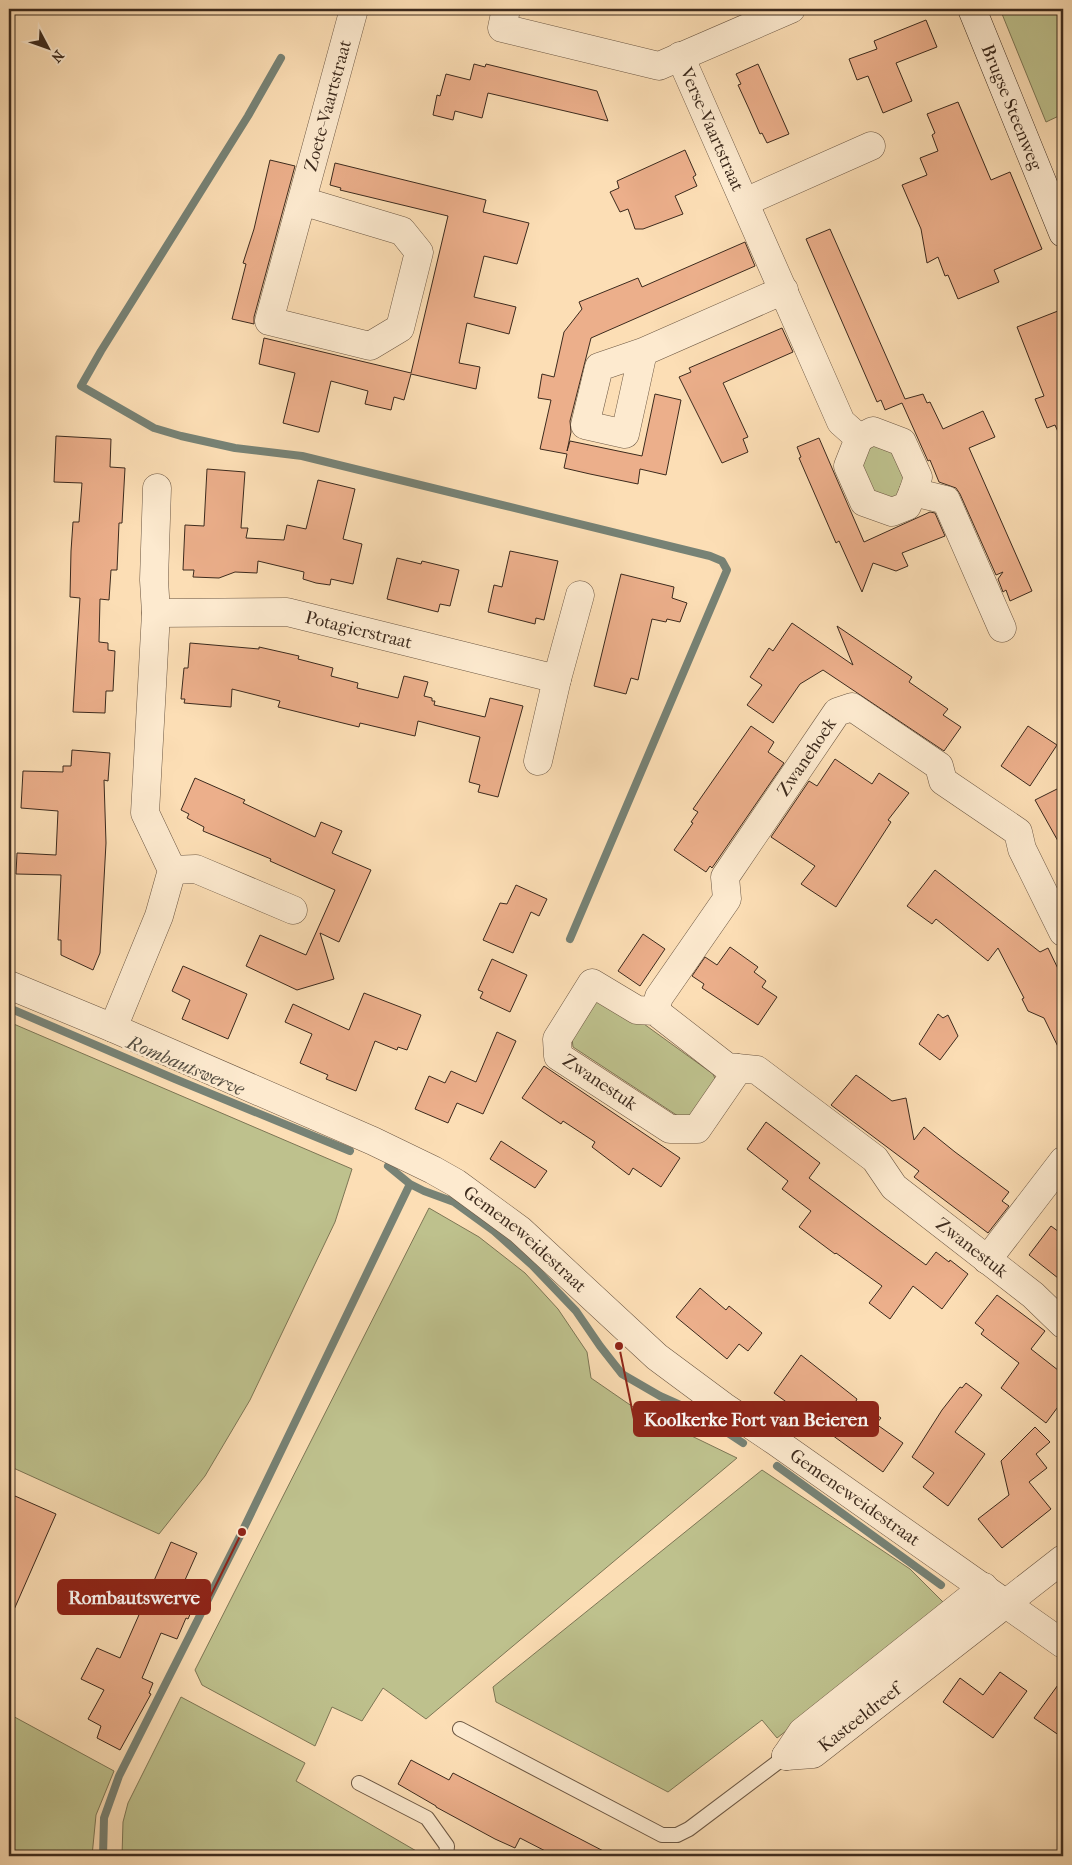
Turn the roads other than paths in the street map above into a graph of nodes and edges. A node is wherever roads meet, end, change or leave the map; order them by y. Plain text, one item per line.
1 (354, 9) edge
2 (506, 9) edge
3 (791, 9) edge
4 (972, 9) edge
5 (680, 56) junction
6 (871, 146) dead end
7 (302, 201) junction
8 (745, 202) junction
9 (1063, 233) edge
10 (784, 290) junction
11 (643, 352) dead end
12 (859, 438) junction
13 (157, 488) dead end
14 (913, 492) junction
15 (580, 595) dead end
16 (156, 613) junction
17 (1002, 628) dead end
18 (557, 679) junction
19 (538, 761) dead end
20 (172, 870) junction
21 (293, 910) dead end
22 (1063, 932) edge
23 (9, 985) edge
24 (655, 1012) junction
25 (113, 1028) junction
26 (739, 1068) junction
27 (1063, 1161) edge
28 (987, 1260) junction
29 (1063, 1324) edge
30 (1063, 1559) edge
31 (984, 1587) junction
32 (1007, 1603) junction
33 (1063, 1644) edge
34 (460, 1729) dead end
35 (786, 1756) junction
36 (359, 1783) dead end
37 (446, 1856) edge

1 - 7 street, Zoete-Vaartstraat
2 - 5 street
3 - 5 street
4 - 9 street, Brugse Steenweg
5 - 8 street, Verse-Vaartstraat
6 - 8 street, Verse-Vaartstraat
7 - 7 street, Zoete-Vaartstraat
8 - 10 street, Verse-Vaartstraat
10 - 11 street
10 - 12 street, Verse-Vaartstraat
12 - 14 street
12 - 14 street
13 - 16 street
14 - 17 street
15 - 18 street
16 - 18 street, Potagierstraat
16 - 20 street
18 - 19 street
20 - 21 street
20 - 25 street
22 - 24 street, Zwanehoek
23 - 25 street, Gemeneweidestraat
24 - 26 street, Zwanestuk
24 - 26 street, Zwanestuk
25 - 31 street, Gemeneweidestraat
26 - 28 street, Zwanestuk
27 - 28 street
28 - 29 street, Zwanestuk
30 - 32 street, Kasteeldreef
31 - 32 street, Gemeneweidestraat
31 - 35 street, Kasteeldreef
32 - 33 street
32 - 35 street, Kasteeldreef
34 - 35 lane
36 - 37 lane

